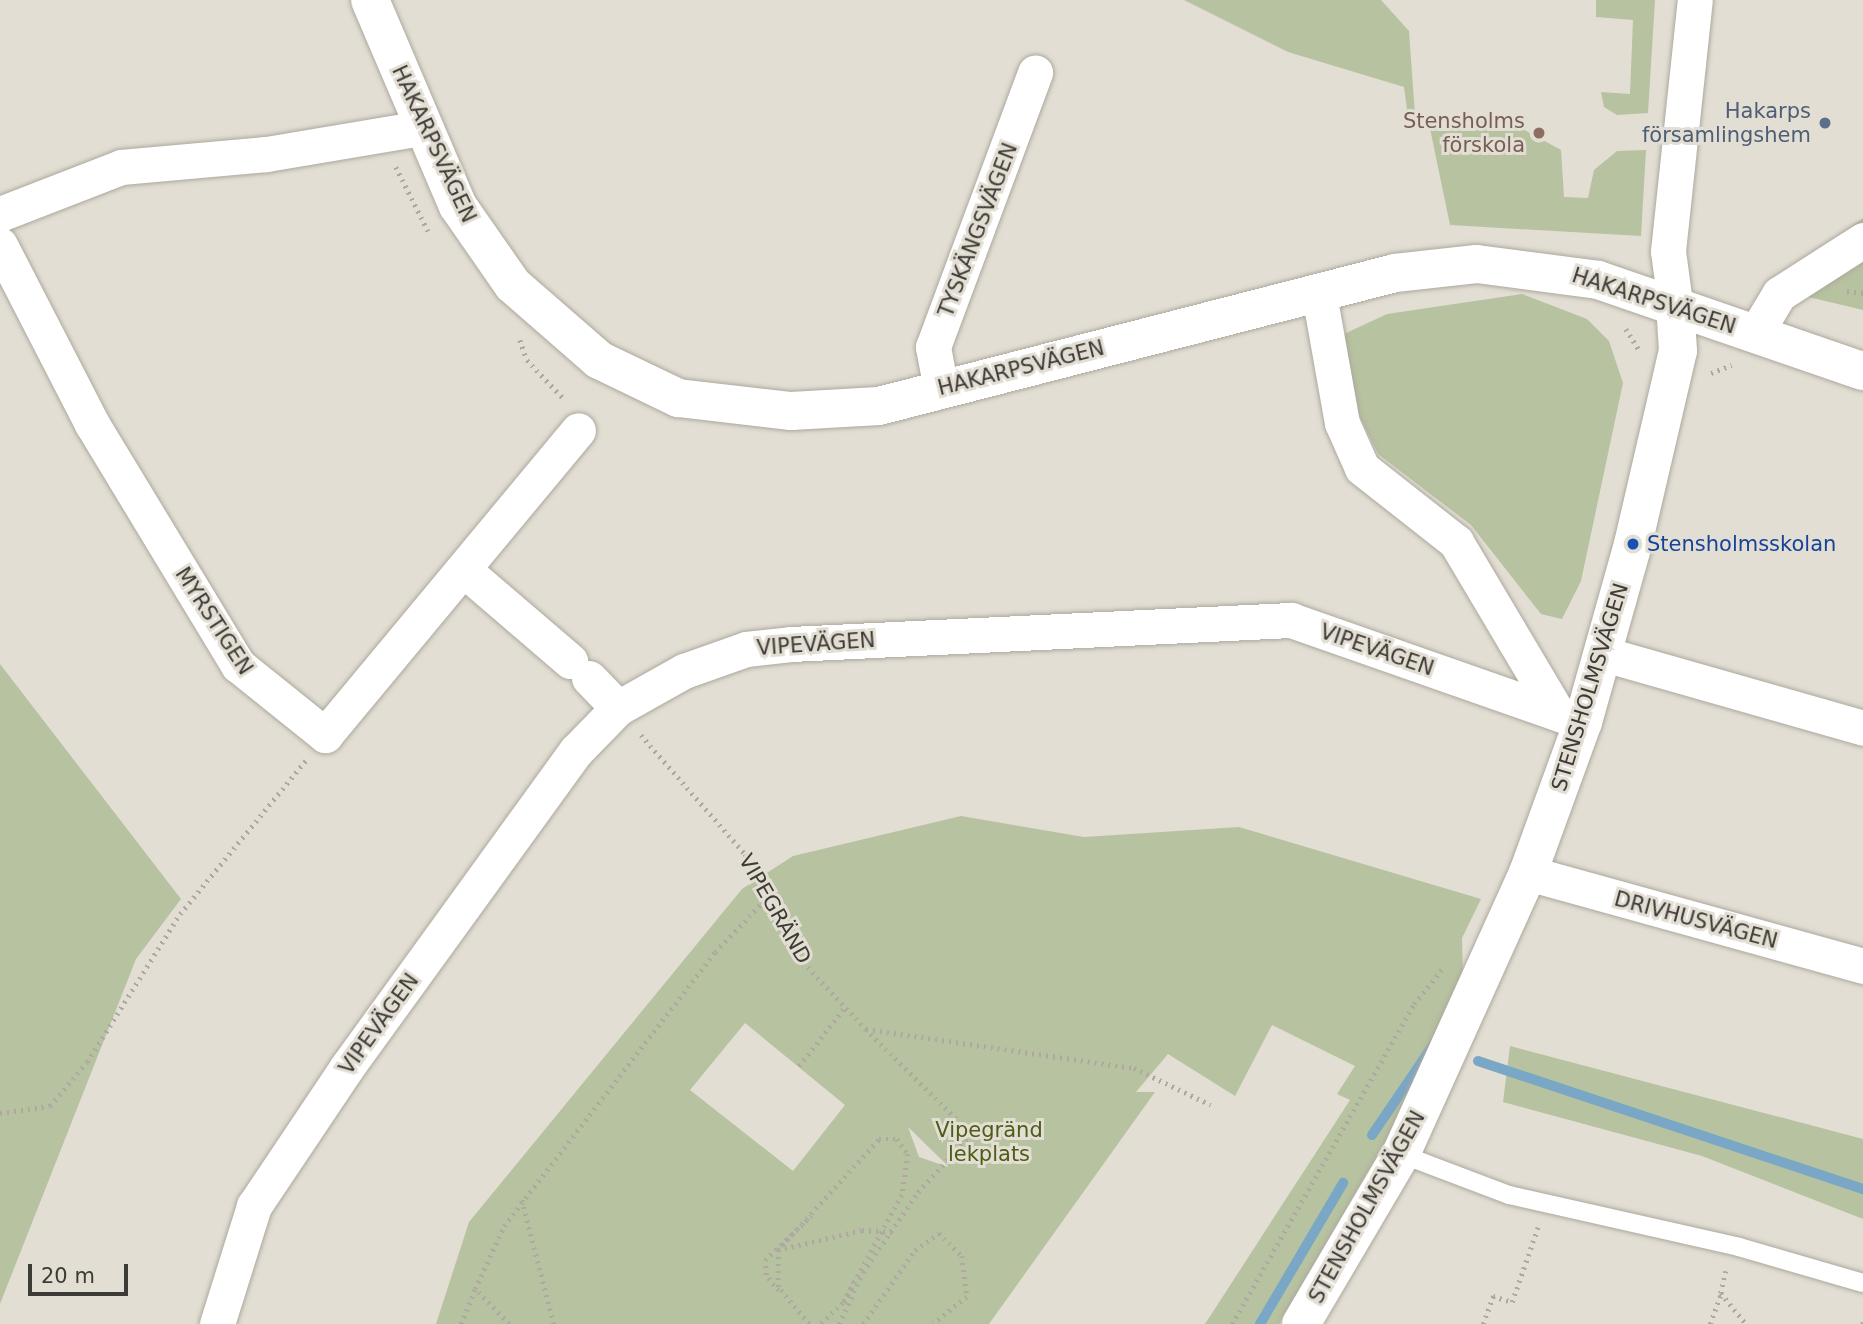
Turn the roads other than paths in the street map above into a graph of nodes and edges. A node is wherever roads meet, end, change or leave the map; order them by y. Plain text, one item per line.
1 (370, 0) edge
2 (1695, 0) edge
3 (1035, 72) dead end
4 (422, 128) junction
5 (0, 214) edge
6 (1863, 240) edge
7 (0, 245) edge
8 (1319, 293) junction
9 (1675, 303) junction
10 (1747, 349) junction
11 (1863, 371) edge
12 (941, 389) junction
13 (578, 430) road end
14 (464, 570) junction
15 (1604, 654) junction
16 (618, 708) junction
17 (1570, 717) junction
18 (1863, 728) edge
19 (1528, 873) junction
20 (1863, 966) edge
21 (1401, 1154) junction
22 (1863, 1283) edge
23 (217, 1324) edge
24 (1301, 1324) edge

1 - 4 street, HAKARPSVÄGEN
2 - 9 street, STENSHOLMSVÄGEN
3 - 12 street, TYSKÄNGSVÄGEN
4 - 5 street
4 - 12 street, HAKARPSVÄGEN
6 - 10 street
7 - 14 street, MYRSTIGEN
8 - 9 street, HAKARPSVÄGEN
8 - 12 street, HAKARPSVÄGEN
8 - 17 street
9 - 10 street, HAKARPSVÄGEN
9 - 15 street, STENSHOLMSVÄGEN
10 - 11 street, HAKARPSVÄGEN
13 - 14 street
14 - 16 street
15 - 17 street, STENSHOLMSVÄGEN
15 - 18 street
16 - 17 street, VIPEVÄGEN
16 - 23 street, VIPEVÄGEN
17 - 19 street, STENSHOLMSVÄGEN
19 - 20 street, DRIVHUSVÄGEN
19 - 21 street, STENSHOLMSVÄGEN
21 - 22 lane
21 - 24 street, STENSHOLMSVÄGEN

